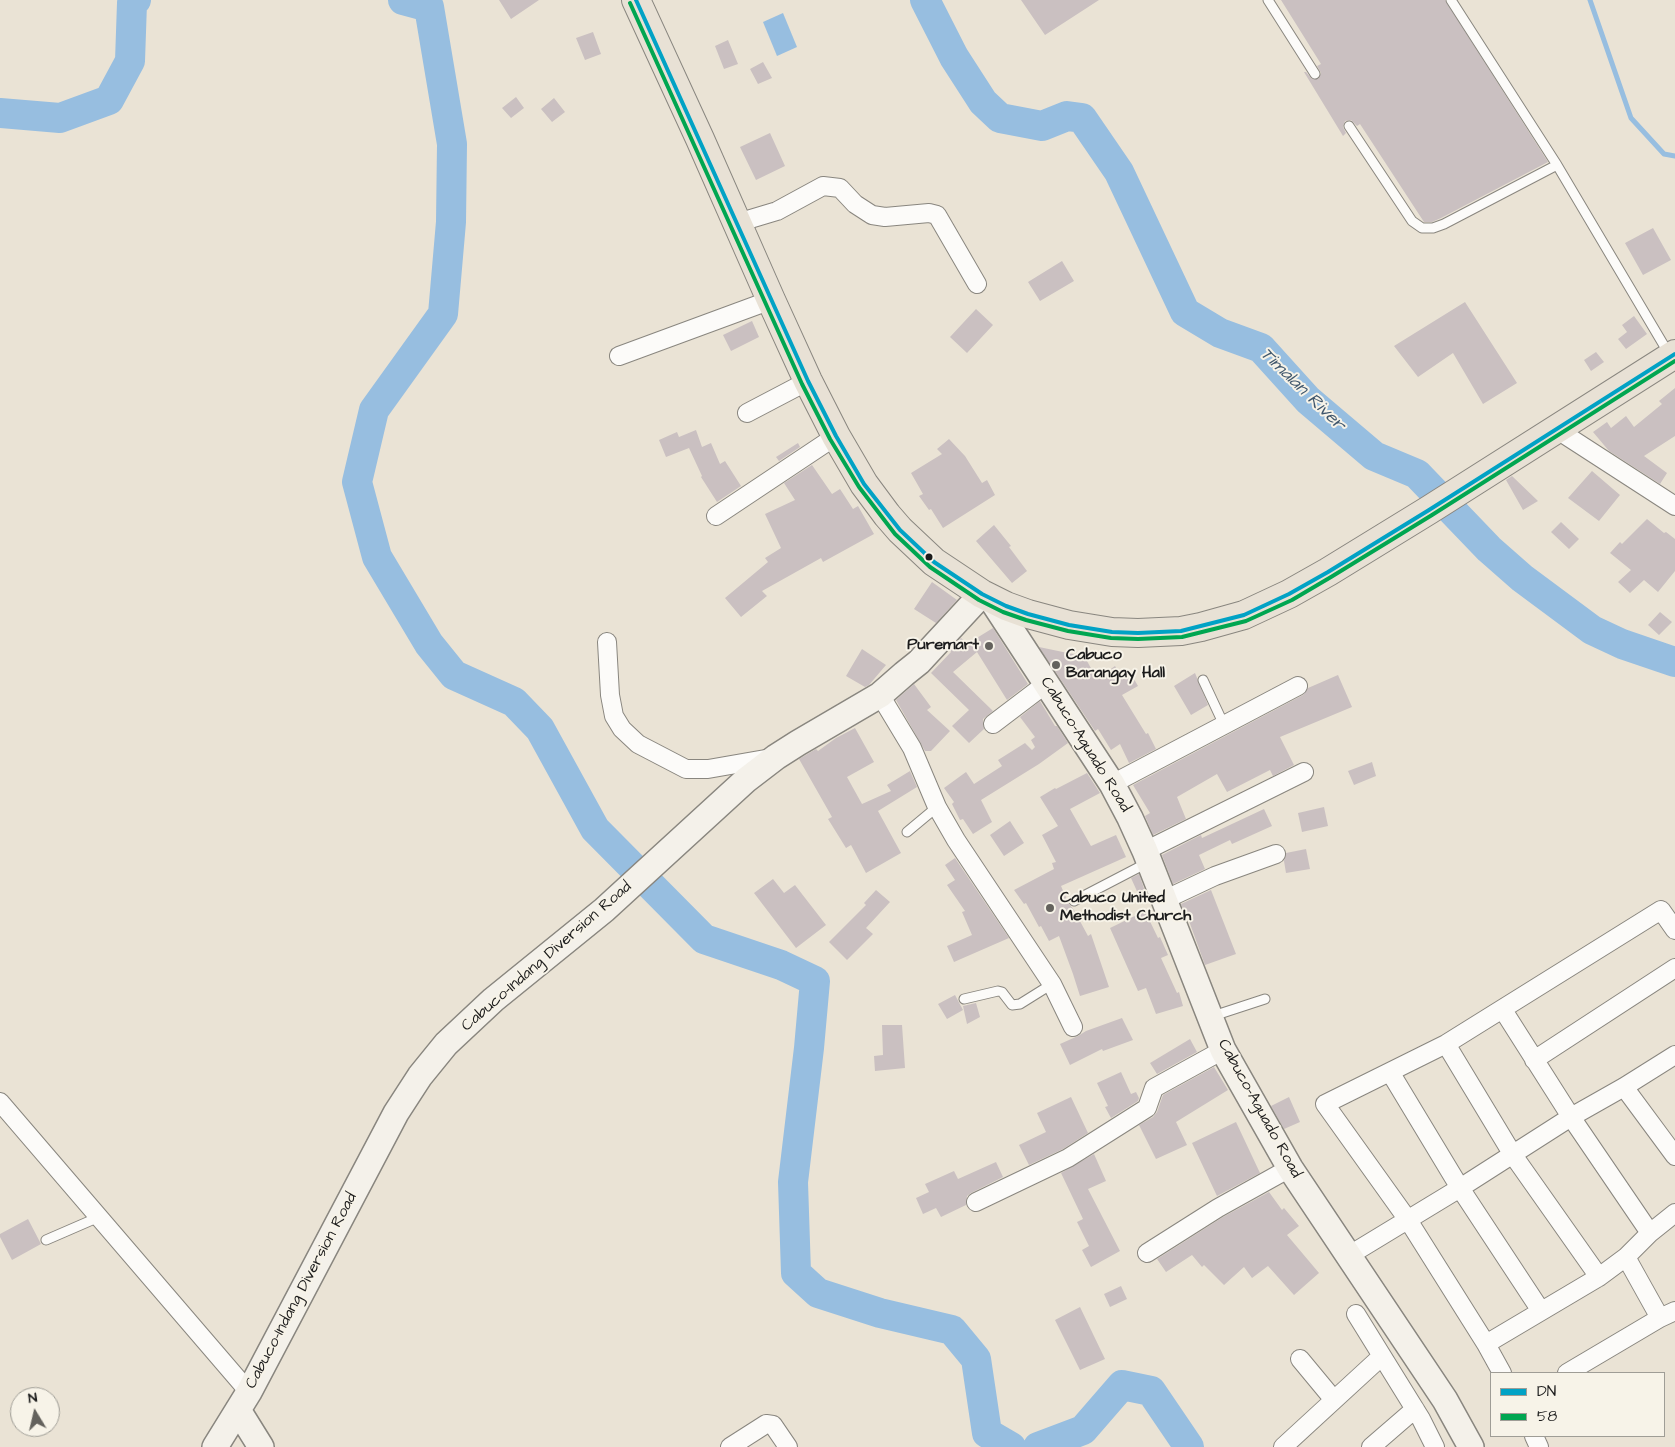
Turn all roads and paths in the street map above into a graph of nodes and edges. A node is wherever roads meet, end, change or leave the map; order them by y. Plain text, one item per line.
1 (636, 0) edge
2 (1268, 0) edge
3 (1451, 0) edge
4 (1315, 74) dead end
5 (1349, 126) dead end
6 (1557, 165) junction
7 (737, 223) junction
8 (977, 284) dead end
9 (771, 300) junction
10 (1673, 355) edge
11 (619, 356) dead end
12 (808, 381) junction
13 (747, 413) dead end
14 (1556, 429) junction
15 (836, 436) junction
16 (1674, 504) edge
17 (716, 516) dead end
18 (987, 596) junction
19 (607, 642) dead end
20 (1202, 680) dead end
21 (1047, 683) junction
22 (1298, 686) dead end
23 (880, 695) junction
24 (993, 724) dead end
25 (1224, 725) junction
26 (776, 757) junction
27 (1304, 772) dead end
28 (1112, 784) junction
29 (937, 807) junction
30 (907, 832) dead end
31 (1276, 854) dead end
32 (1147, 857) junction
33 (1164, 900) junction
34 (1074, 901) dead end
35 (1675, 930) edge
36 (1675, 968) edge
37 (1052, 984) junction
38 (964, 1000) dead end
39 (1265, 1000) dead end
40 (1503, 1010) junction
41 (1210, 1017) junction
42 (1073, 1027) dead end
43 (1446, 1044) junction
44 (1223, 1050) junction
45 (1675, 1055) edge
46 (1534, 1060) junction
47 (1390, 1072) junction
48 (1624, 1087) junction
49 (0, 1102) edge
50 (1571, 1117) junction
51 (1513, 1155) junction
52 (1675, 1156) edge
53 (1290, 1168) junction
54 (1460, 1188) junction
55 (976, 1202) dead end
56 (1675, 1213) edge
57 (99, 1217) junction
58 (1408, 1220) junction
59 (1650, 1233) junction
60 (46, 1240) dead end
61 (1146, 1253) dead end
62 (1348, 1256) junction
63 (1626, 1257) junction
64 (1599, 1277) junction
65 (1541, 1310) junction
66 (1356, 1314) dead end
67 (1667, 1315) edge
68 (1486, 1344) junction
69 (1382, 1356) junction
70 (1300, 1359) dead end
71 (1501, 1372) edge
72 (1569, 1372) edge
73 (1334, 1400) junction
74 (243, 1401) junction
75 (1415, 1409) junction
76 (222, 1443) edge
77 (261, 1447) edge
78 (730, 1447) edge
79 (788, 1447) edge
80 (1283, 1447) edge
81 (1370, 1447) edge
82 (1435, 1447) edge
83 (1471, 1447) edge

1 - 7 main road
2 - 4 lane
3 - 6 lane
5 - 6 lane
6 - 10 lane
7 - 8 street
7 - 9 main road
9 - 11 street
9 - 12 main road
10 - 14 main road
12 - 13 street
12 - 15 main road
14 - 16 street
14 - 18 main road
15 - 17 street
15 - 18 main road
18 - 21 main road, Cabuco-Aguado Road
18 - 23 main road, Cabuco-Indang Diversion Road
19 - 26 street
20 - 25 lane
21 - 24 street
21 - 28 main road, Cabuco-Aguado Road
22 - 25 street
23 - 26 main road, Cabuco-Indang Diversion Road
23 - 29 street
25 - 28 street
26 - 74 main road, Cabuco-Indang Diversion Road
27 - 32 street
28 - 32 main road, Cabuco-Aguado Road
29 - 30 lane
29 - 37 street
31 - 33 street
32 - 33 main road, Cabuco-Aguado Road
32 - 34 lane
33 - 41 main road, Cabuco-Aguado Road
35 - 40 street
36 - 46 street
37 - 38 lane
37 - 42 street
39 - 41 lane
40 - 43 street
40 - 46 street
41 - 44 main road, Cabuco-Aguado Road
43 - 47 street
43 - 51 street
44 - 53 main road, Cabuco-Aguado Road
44 - 55 street
45 - 48 street
46 - 50 street
47 - 54 street
47 - 58 street
48 - 50 street
48 - 52 street
49 - 57 street
50 - 51 street
50 - 59 street
51 - 54 street
51 - 64 street
53 - 61 street
53 - 62 main road, Cabuco-Aguado Road
54 - 58 street
54 - 65 street
56 - 59 street
57 - 60 lane
57 - 74 street
58 - 62 street
58 - 68 street
59 - 63 street
62 - 83 main road, Cabuco-Aguado Road
63 - 64 street
63 - 67 street
64 - 65 street
65 - 68 street
66 - 69 street
67 - 72 street
68 - 71 street
69 - 73 street
69 - 75 street
70 - 73 street
73 - 80 street
74 - 76 main road, Cabuco-Indang Diversion Road
74 - 77 main road
75 - 81 street
75 - 82 street
78 - 79 street

